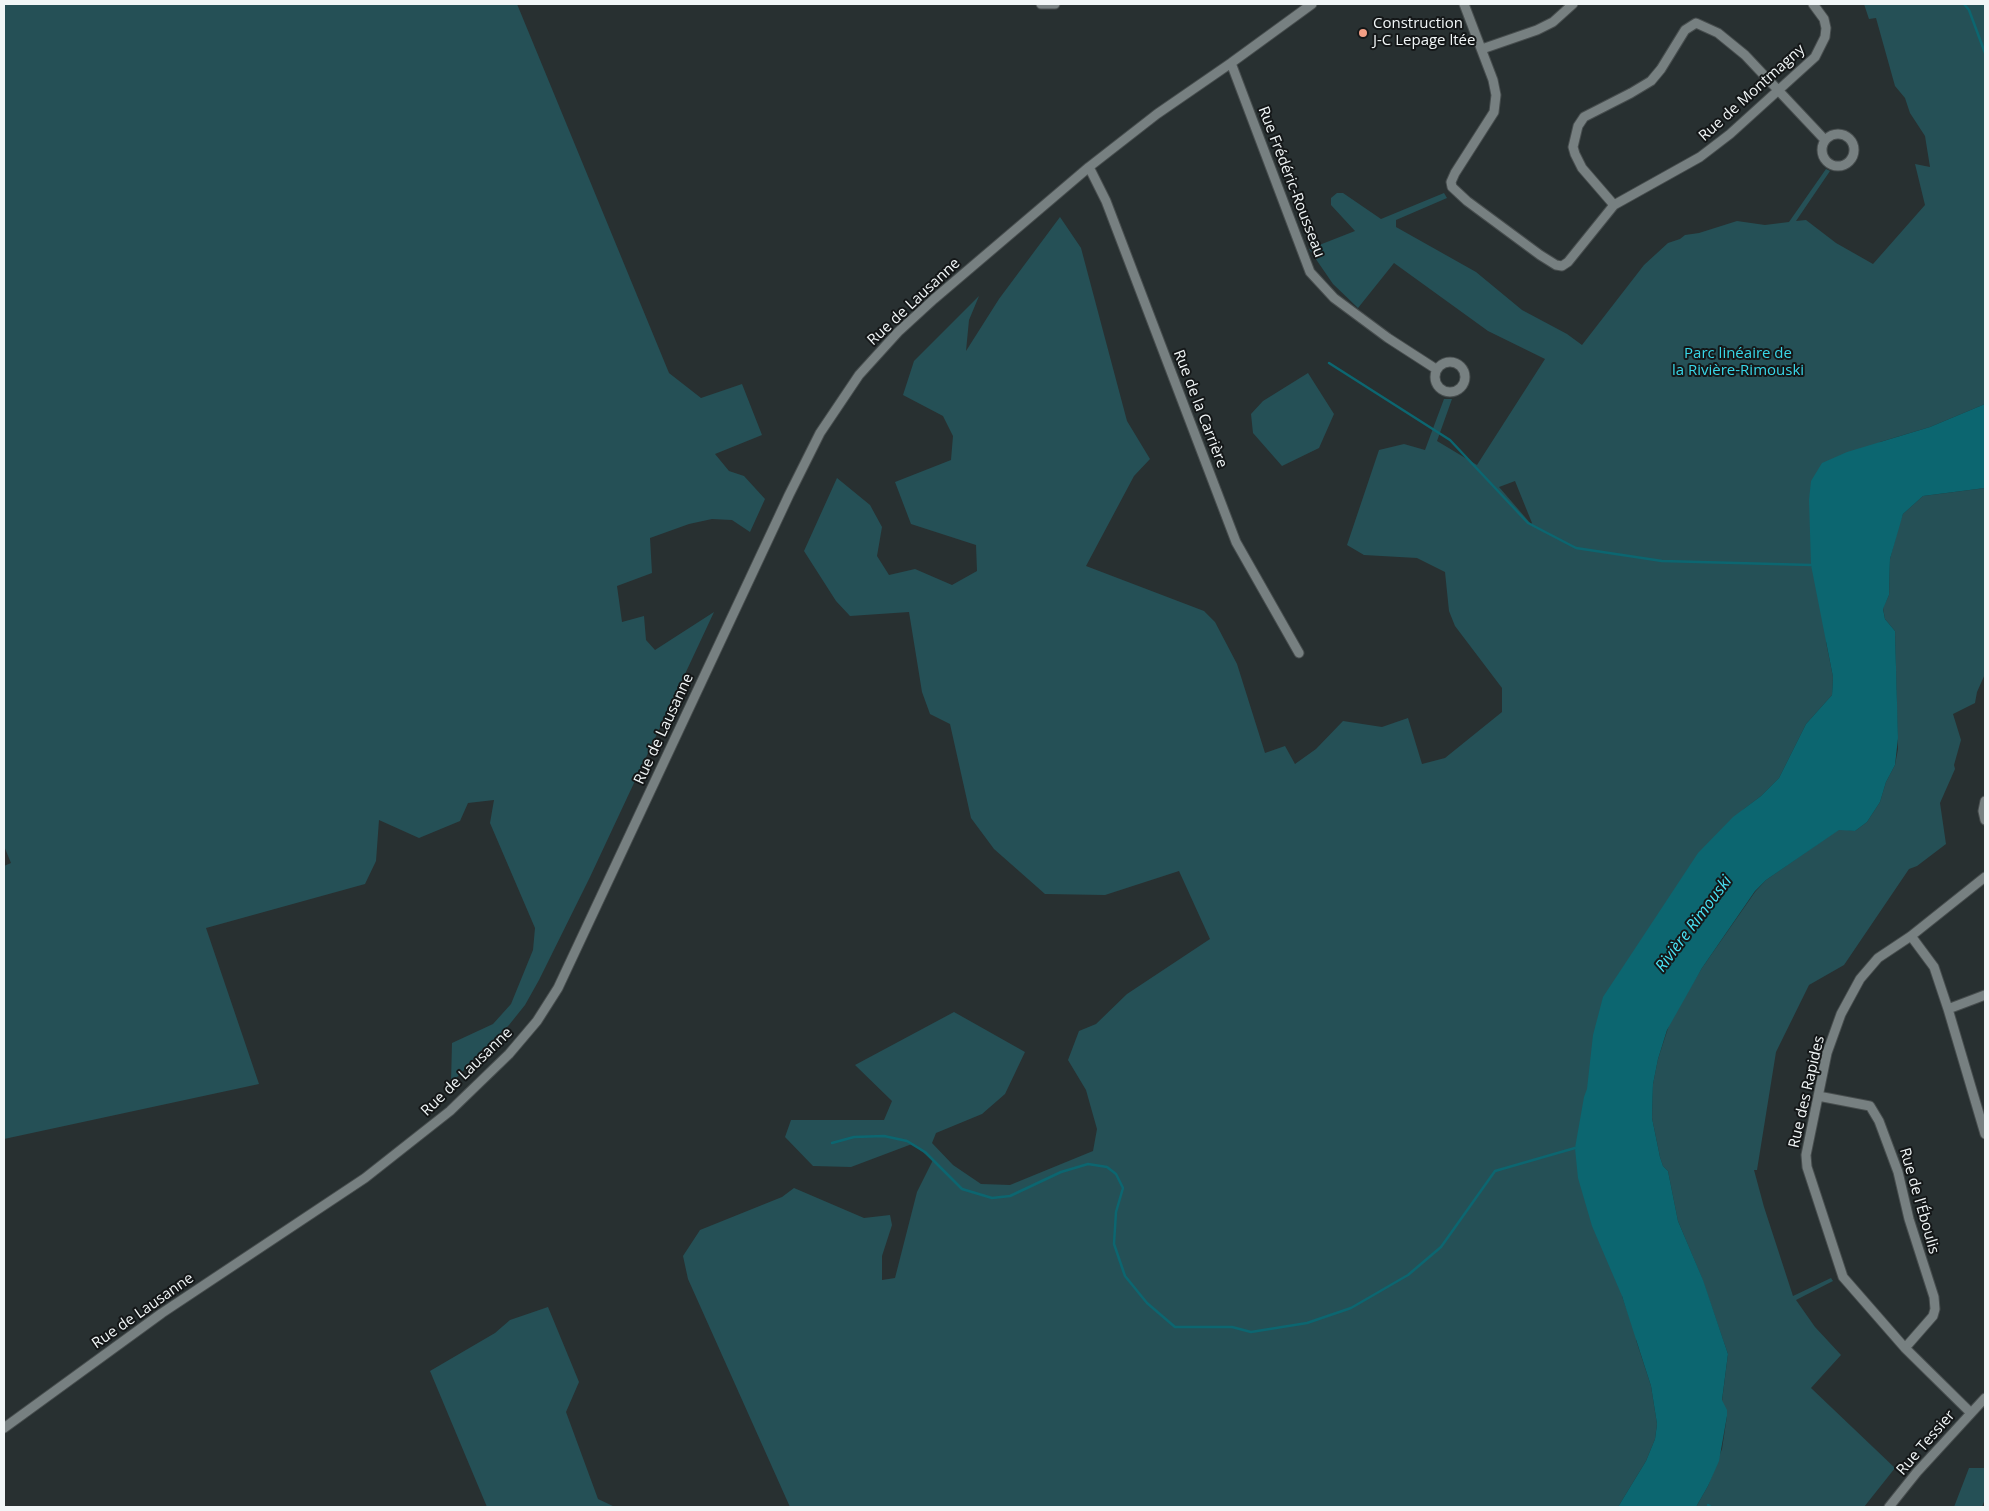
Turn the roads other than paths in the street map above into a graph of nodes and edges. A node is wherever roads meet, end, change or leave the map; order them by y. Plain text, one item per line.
1 (1041, 4) edge
2 (1055, 4) edge
3 (1312, 4) edge
4 (1464, 4) edge
5 (1573, 4) edge
6 (1813, 4) edge
7 (1482, 49) junction
8 (1231, 63) junction
9 (1778, 90) junction
10 (1825, 140) dead end
11 (1089, 167) junction
12 (1614, 205) junction
13 (1436, 369) dead end
14 (1299, 653) dead end
15 (1985, 801) edge
16 (1985, 820) edge
17 (1985, 877) edge
18 (1911, 936) junction
19 (1985, 996) edge
20 (1948, 1009) junction
21 (1818, 1096) junction
22 (1981, 1109) edge
23 (1985, 1134) edge
24 (1906, 1348) junction
25 (1985, 1398) edge
26 (1971, 1412) junction
27 (4, 1428) edge
28 (1889, 1507) edge

1 - 2 street
3 - 8 street, Rue de Lausanne
4 - 7 street, Rue de Montmagny
5 - 7 street
6 - 9 street, Rue de Montmagny
7 - 12 street, Rue de Montmagny
8 - 11 street, Rue de Lausanne
8 - 13 street, Rue Frédéric-Rousseau
9 - 10 street
9 - 12 street, Rue de Montmagny
9 - 12 street
11 - 14 street, Rue de la Carrière
11 - 27 street, Rue de Lausanne
15 - 16 street
17 - 18 street, Rue des Rapides
18 - 20 street
18 - 21 street, Rue des Rapides
19 - 20 street
20 - 22 street
21 - 24 street, Rue des Rapides
21 - 24 street, Rue de l'Éboulis
22 - 23 street
24 - 26 street, Rue des Rapides
25 - 26 street, Rue Tessier
26 - 28 street, Rue Tessier

